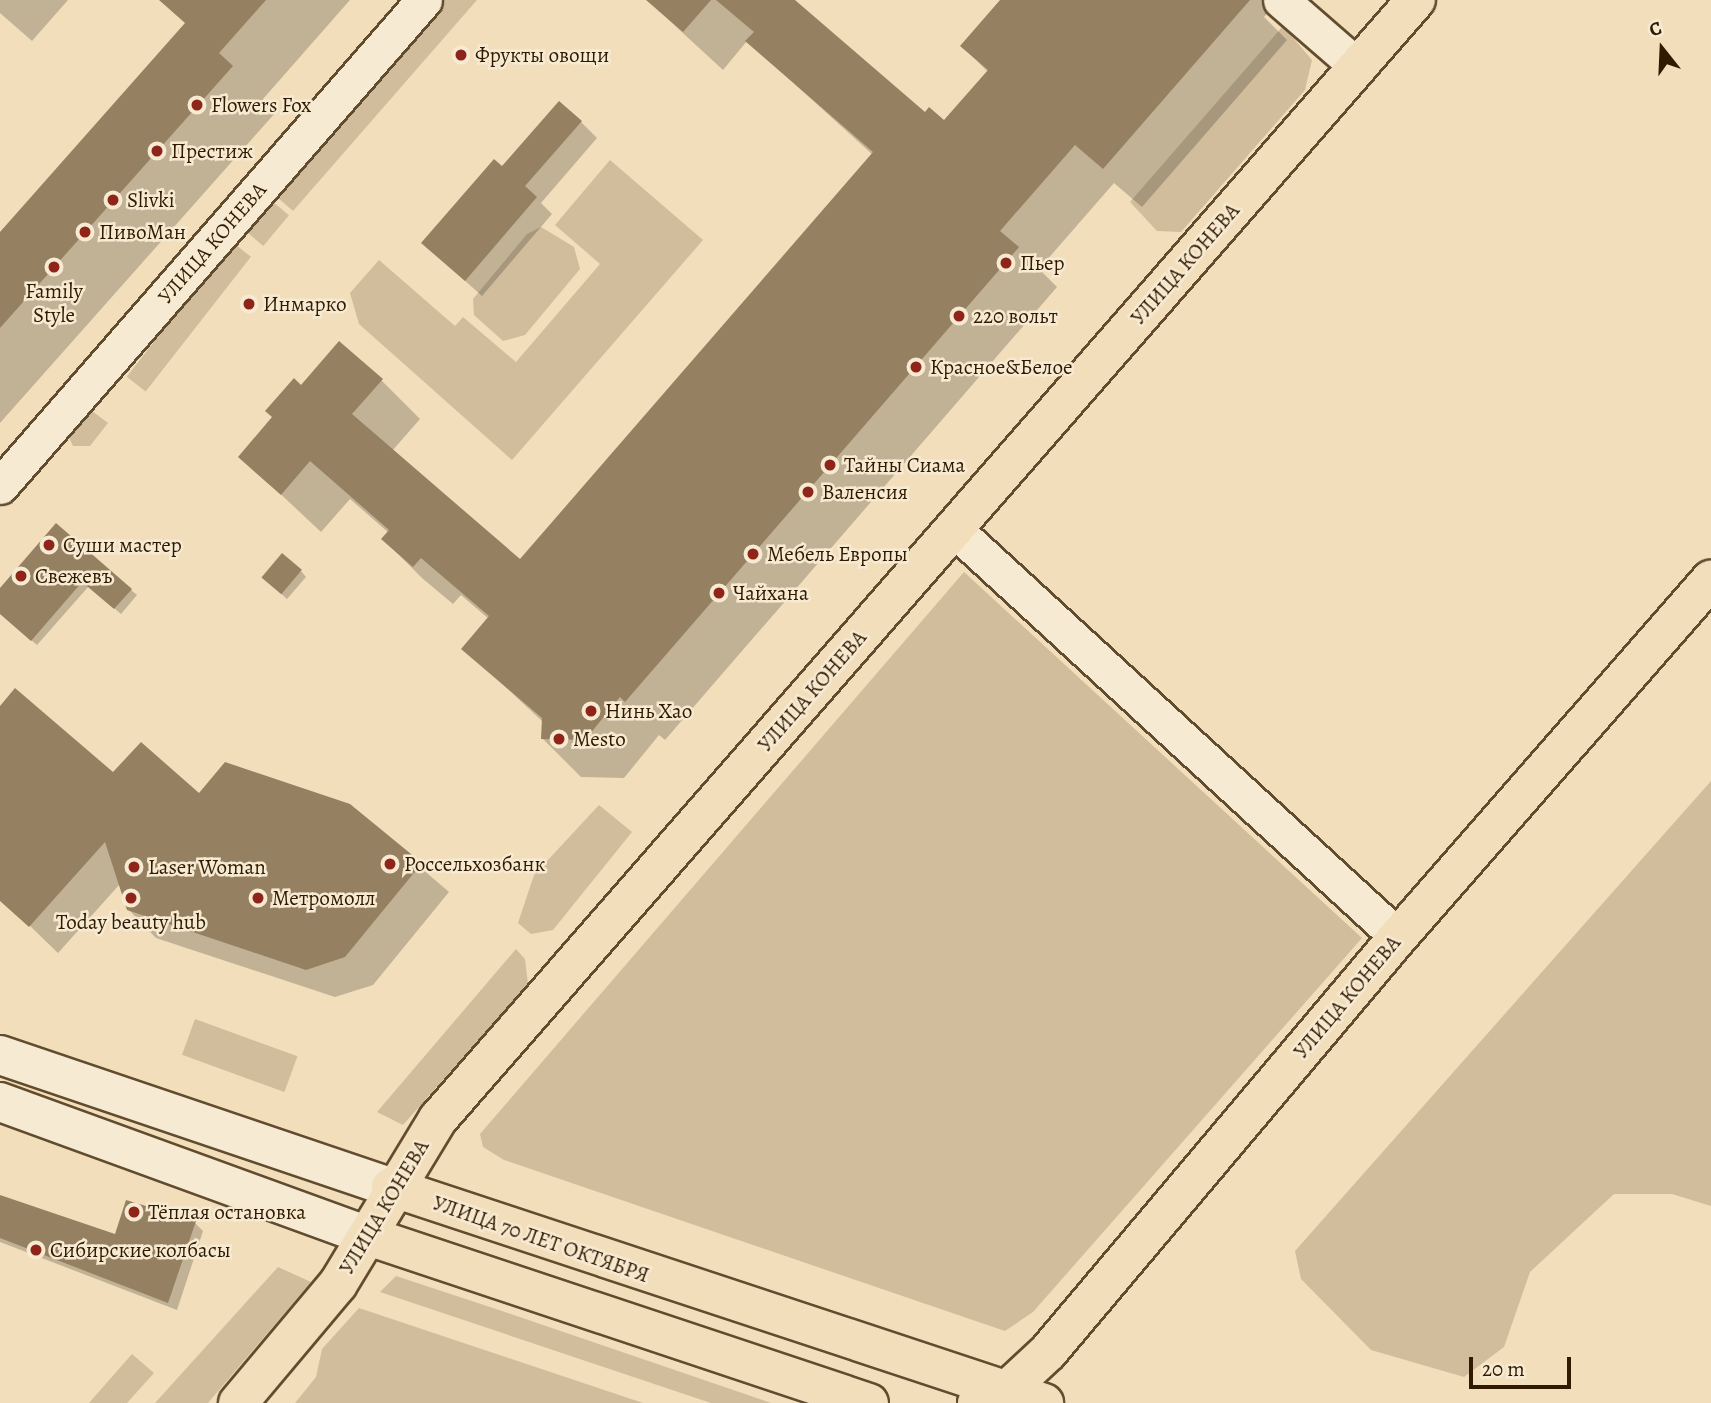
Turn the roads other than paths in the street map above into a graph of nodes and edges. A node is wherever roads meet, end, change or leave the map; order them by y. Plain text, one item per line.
1 (424, 0) edge
2 (1281, 0) edge
3 (1416, 0) edge
4 (1358, 67) junction
5 (0, 486) edge
6 (954, 529) junction
7 (1711, 580) edge
8 (1398, 937) junction
9 (0, 1055) edge
10 (0, 1102) edge
11 (391, 1187) junction
12 (368, 1236) junction
13 (991, 1398) edge
14 (238, 1403) edge
15 (869, 1403) edge
16 (1044, 1403) edge

1 - 5 street, УЛИЦА КОНЕВА
2 - 4 street
3 - 4 main road, УЛИЦА КОНЕВА
4 - 6 main road, УЛИЦА КОНЕВА
6 - 8 street
6 - 11 main road, УЛИЦА КОНЕВА
7 - 8 main road, УЛИЦА КОНЕВА
8 - 13 main road, УЛИЦА КОНЕВА
9 - 11 main road, УЛИЦА 70 ЛЕТ ОКТЯБРЯ
10 - 12 main road
11 - 12 main road, УЛИЦА КОНЕВА
11 - 13 main road, УЛИЦА 70 ЛЕТ ОКТЯБРЯ
12 - 14 main road, УЛИЦА КОНЕВА
12 - 15 main road
13 - 16 main road, УЛИЦА 70 ЛЕТ ОКТЯБРЯ

